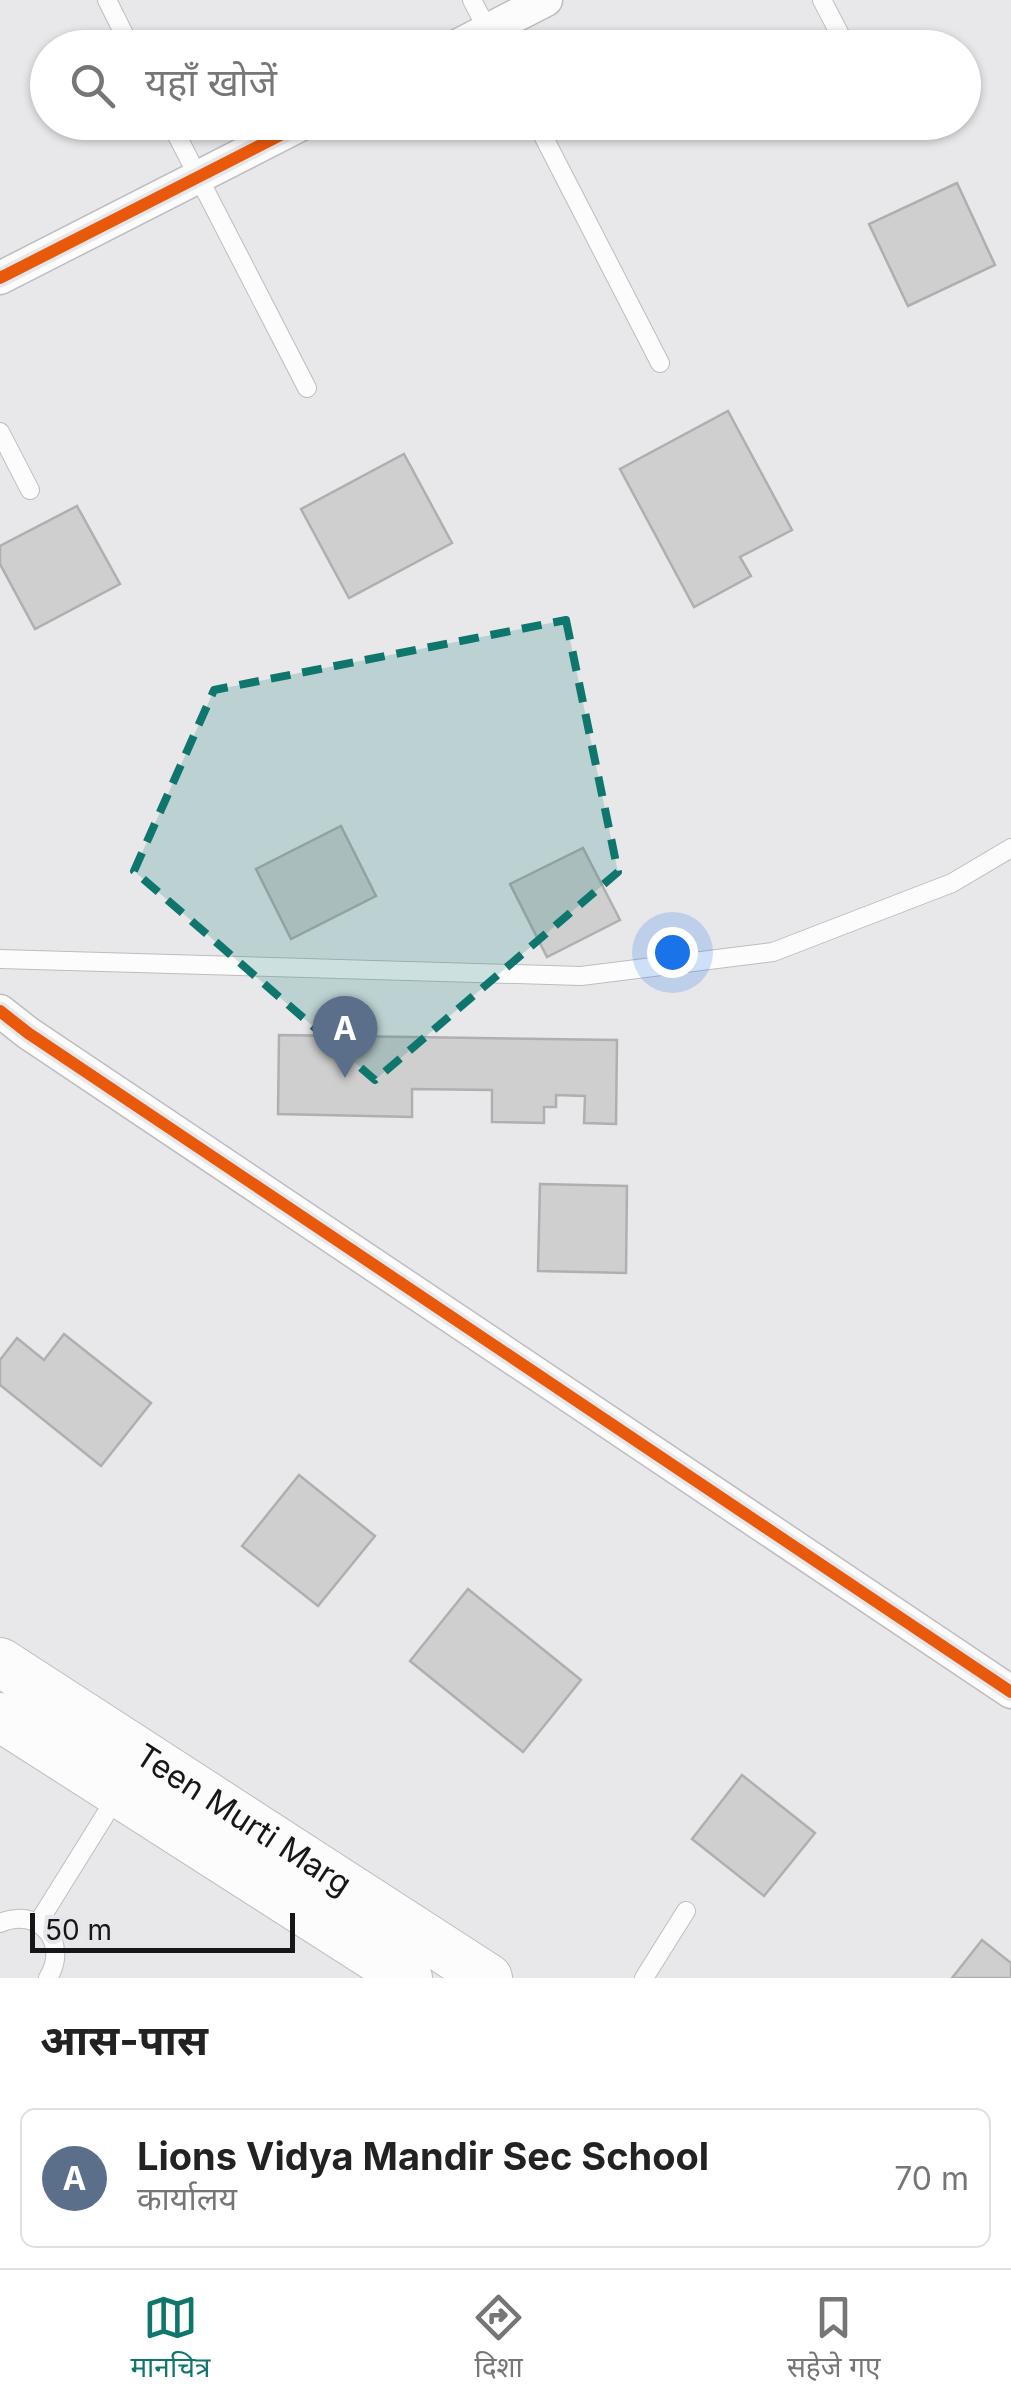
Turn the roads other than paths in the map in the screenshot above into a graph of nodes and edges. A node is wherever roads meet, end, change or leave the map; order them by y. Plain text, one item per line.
1 (107, 0) edge
2 (472, 0) edge
3 (546, 0) edge
4 (822, 0) edge
5 (123, 30) edge
6 (487, 30) edge
7 (504, 30) edge
8 (838, 30) edge
9 (179, 140) edge
10 (271, 140) edge
11 (545, 140) edge
12 (198, 177) junction
13 (0, 278) edge
14 (660, 363) dead end
15 (307, 388) dead end
16 (0, 432) edge
17 (30, 490) dead end
18 (1011, 848) edge
19 (0, 959) edge
20 (0, 1011) edge
21 (0, 1662) edge
22 (1011, 1692) edge
23 (0, 1717) edge
24 (131, 1774) junction
25 (686, 1911) dead end
26 (0, 1923) edge
27 (38, 1923) junction
28 (48, 1978) edge
29 (408, 1978) edge
30 (488, 1978) edge
31 (644, 1978) edge

1 - 5 lane
2 - 6 lane
3 - 7 street
4 - 8 lane
9 - 12 lane
10 - 12 street
11 - 14 lane
12 - 13 street
12 - 15 lane
16 - 17 lane
18 - 19 lane
20 - 22 street
21 - 24 main road, Teen Murti Marg
23 - 24 main road, Teen Murti Marg
24 - 27 lane
24 - 29 main road, Teen Murti Marg
24 - 30 main road, Teen Murti Marg
25 - 31 lane
26 - 27 lane
27 - 28 lane

